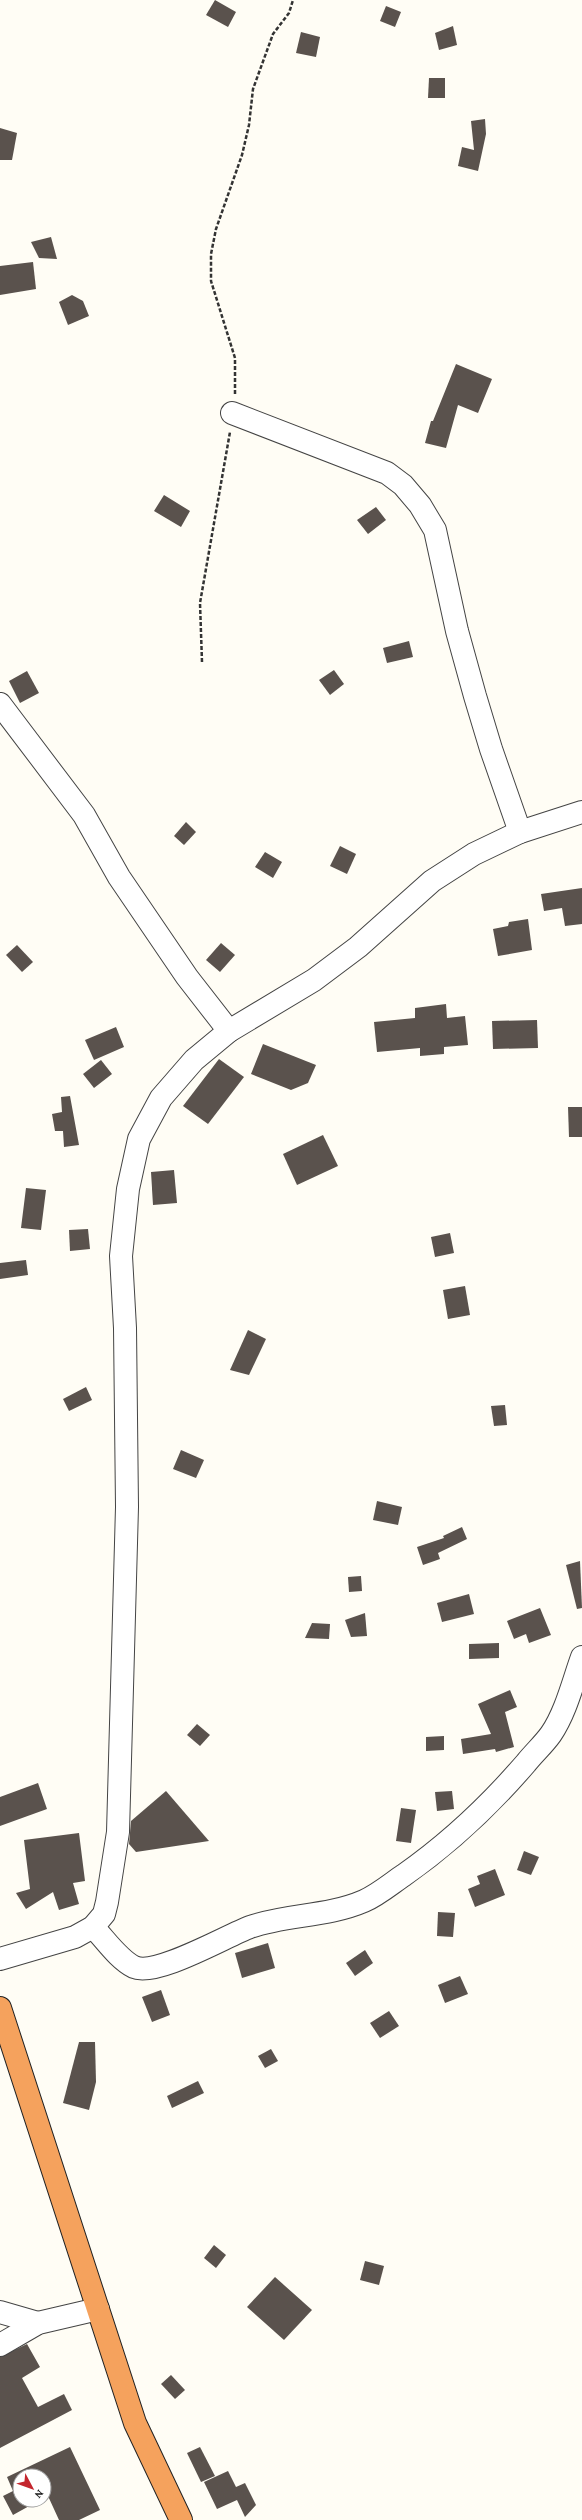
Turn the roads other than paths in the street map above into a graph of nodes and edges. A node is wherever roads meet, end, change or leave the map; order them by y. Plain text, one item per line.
1 (232, 413) road end
2 (0, 704) edge
3 (582, 812) edge
4 (520, 832) junction
5 (229, 1031) junction
6 (582, 1657) edge
7 (93, 1927) junction
8 (0, 1959) edge
9 (0, 2008) edge
10 (98, 2309) junction
11 (0, 2312) edge
12 (38, 2323) junction
13 (0, 2345) edge
14 (181, 2520) edge

1 - 4 street
2 - 5 street
3 - 4 street
4 - 5 street
5 - 7 street
6 - 7 street
7 - 8 street
9 - 10 highway
10 - 12 street
10 - 14 highway
11 - 12 street
12 - 13 street

